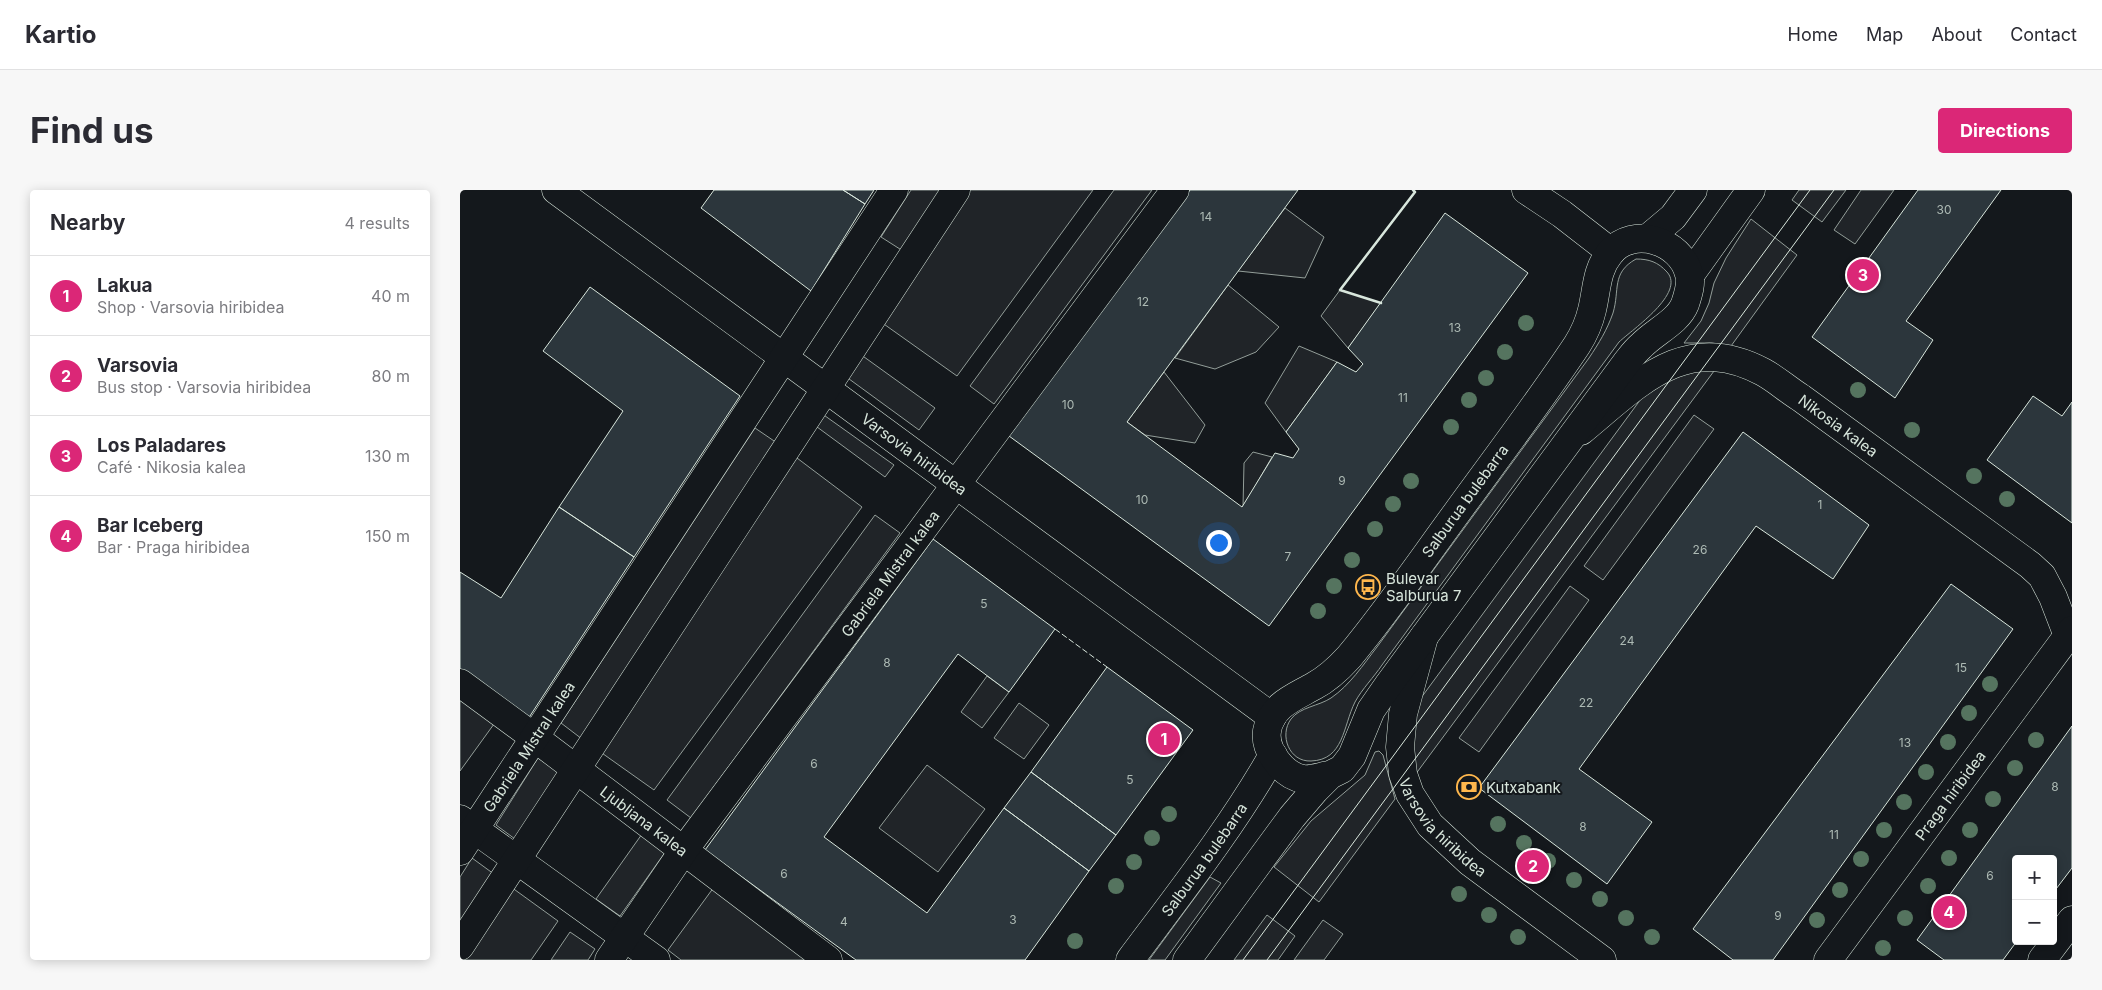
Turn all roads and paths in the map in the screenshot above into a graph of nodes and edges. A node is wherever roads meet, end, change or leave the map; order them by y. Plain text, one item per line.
1 (556, 190) edge
2 (894, 190) edge
3 (956, 190) edge
4 (1176, 190) edge
5 (1526, 190) edge
6 (1693, 190) edge
7 (1751, 190) edge
8 (1648, 238) junction
9 (1611, 252) junction
10 (1690, 275) junction
11 (784, 358) junction
12 (825, 388) junction
13 (1567, 443) junction
14 (957, 485) junction
15 (2070, 633) edge
16 (1425, 635) junction
17 (460, 683) edge
18 (1272, 717) junction
19 (535, 738) junction
20 (1273, 754) junction
21 (576, 769) junction
22 (1330, 775) junction
23 (465, 833) edge
24 (684, 850) junction
25 (517, 860) junction
26 (2072, 920) edge
27 (625, 937) junction
28 (460, 946) edge
29 (609, 960) edge
30 (656, 960) edge
31 (828, 960) edge
32 (1130, 960) edge
33 (1187, 960) edge
34 (1602, 960) edge
35 (1828, 960) edge
36 (2042, 960) edge

1 - 11 street, Varsovia hiribidea
2 - 11 street, Gabriela Mistral kalea
3 - 12 street
4 - 14 street, Gabriela Mistral kalea
5 - 9 street
6 - 8 street
7 - 10 street
8 - 9 street
8 - 10 street
9 - 18 street, Salburua bulebarra
10 - 13 street
11 - 12 street, Varsovia hiribidea
11 - 19 street, Gabriela Mistral kalea
12 - 14 street, Varsovia hiribidea
12 - 21 street
13 - 15 street, Nikosia kalea
13 - 16 street
14 - 18 street, Varsovia hiribidea
14 - 24 street, Gabriela Mistral kalea
15 - 35 street, Praga hiribidea
16 - 22 street
16 - 34 street, Varsovia hiribidea
17 - 19 street, Ljubljana kalea
18 - 20 street
19 - 21 street, Ljubljana kalea
19 - 23 street, Gabriela Mistral kalea
20 - 22 street
20 - 32 street, Salburua bulebarra
21 - 24 street, Ljubljana kalea
21 - 25 street
22 - 33 street
23 - 25 street
24 - 27 street, Gabriela Mistral kalea
24 - 31 street, Ljubljana kalea
25 - 27 street
25 - 28 street
26 - 36 street
27 - 29 street, Gabriela Mistral kalea
27 - 30 street

